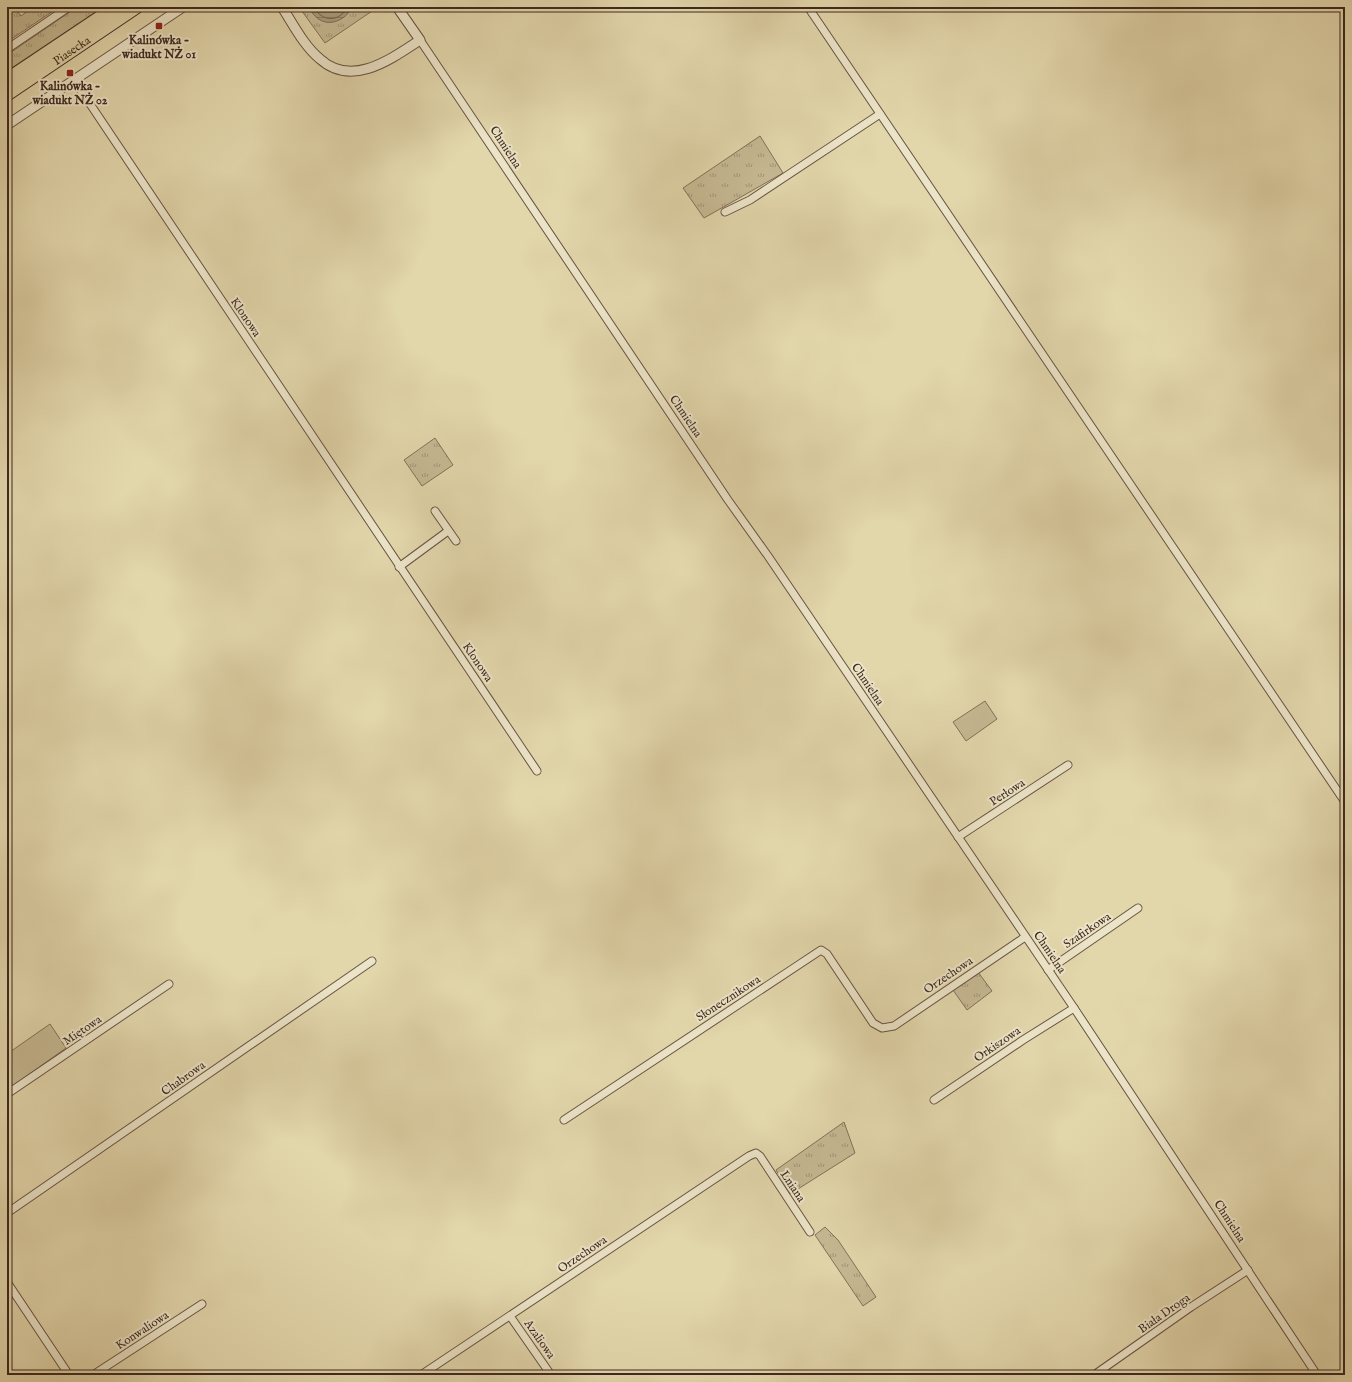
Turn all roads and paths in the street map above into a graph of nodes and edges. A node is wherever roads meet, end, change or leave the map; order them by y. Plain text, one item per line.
1 (70, 7) edge
2 (116, 7) edge
3 (136, 7) edge
4 (183, 7) edge
5 (282, 7) edge
6 (397, 7) edge
7 (808, 7) edge
8 (420, 40) junction
9 (7, 49) edge
10 (7, 80) edge
11 (74, 80) junction
12 (7, 94) edge
13 (880, 114) junction
14 (7, 125) edge
15 (725, 212) dead end
16 (435, 511) dead end
17 (448, 531) junction
18 (456, 541) dead end
19 (400, 567) junction
20 (1068, 765) dead end
21 (537, 771) dead end
22 (1345, 802) edge
23 (958, 837) junction
24 (1138, 908) dead end
25 (1025, 937) junction
26 (372, 961) dead end
27 (1048, 970) junction
28 (169, 984) dead end
29 (1074, 1008) junction
30 (882, 1028) joint
31 (7, 1094) edge
32 (934, 1100) dead end
33 (564, 1120) dead end
34 (756, 1153) joint
35 (7, 1212) edge
36 (810, 1232) dead end
37 (1248, 1270) junction
38 (7, 1282) edge
39 (202, 1304) dead end
40 (510, 1316) junction
41 (69, 1375) edge
42 (93, 1375) edge
43 (423, 1375) edge
44 (551, 1375) edge
45 (1094, 1375) edge
46 (1317, 1375) edge

1 - 9 street
2 - 10 highway, Piasecka
3 - 12 highway, Piasecka
4 - 11 street
5 - 8 street
6 - 8 street, Chmielna
7 - 13 street
8 - 23 street, Chmielna
11 - 14 street
11 - 19 street, Klonowa
13 - 15 street
13 - 22 street
16 - 17 street
17 - 18 street
17 - 19 street
19 - 21 street, Klonowa
20 - 23 street, Perłowa
23 - 25 street, Chmielna
24 - 27 street, Szafirkowa
25 - 27 street, Chmielna
25 - 30 street, Orzechowa
26 - 35 street, Chabrowa
27 - 29 street, Chmielna
28 - 31 street, Miętowa
29 - 32 street, Orkiszowa
29 - 37 street, Chmielna
30 - 33 street, Słonecznikowa
34 - 36 street, Lniana
34 - 40 street, Orzechowa
37 - 45 street, Biała Droga
37 - 46 street, Chmielna
38 - 41 street
39 - 42 street, Konwaliowa
40 - 43 street, Orzechowa
40 - 44 street, Azaliowa

